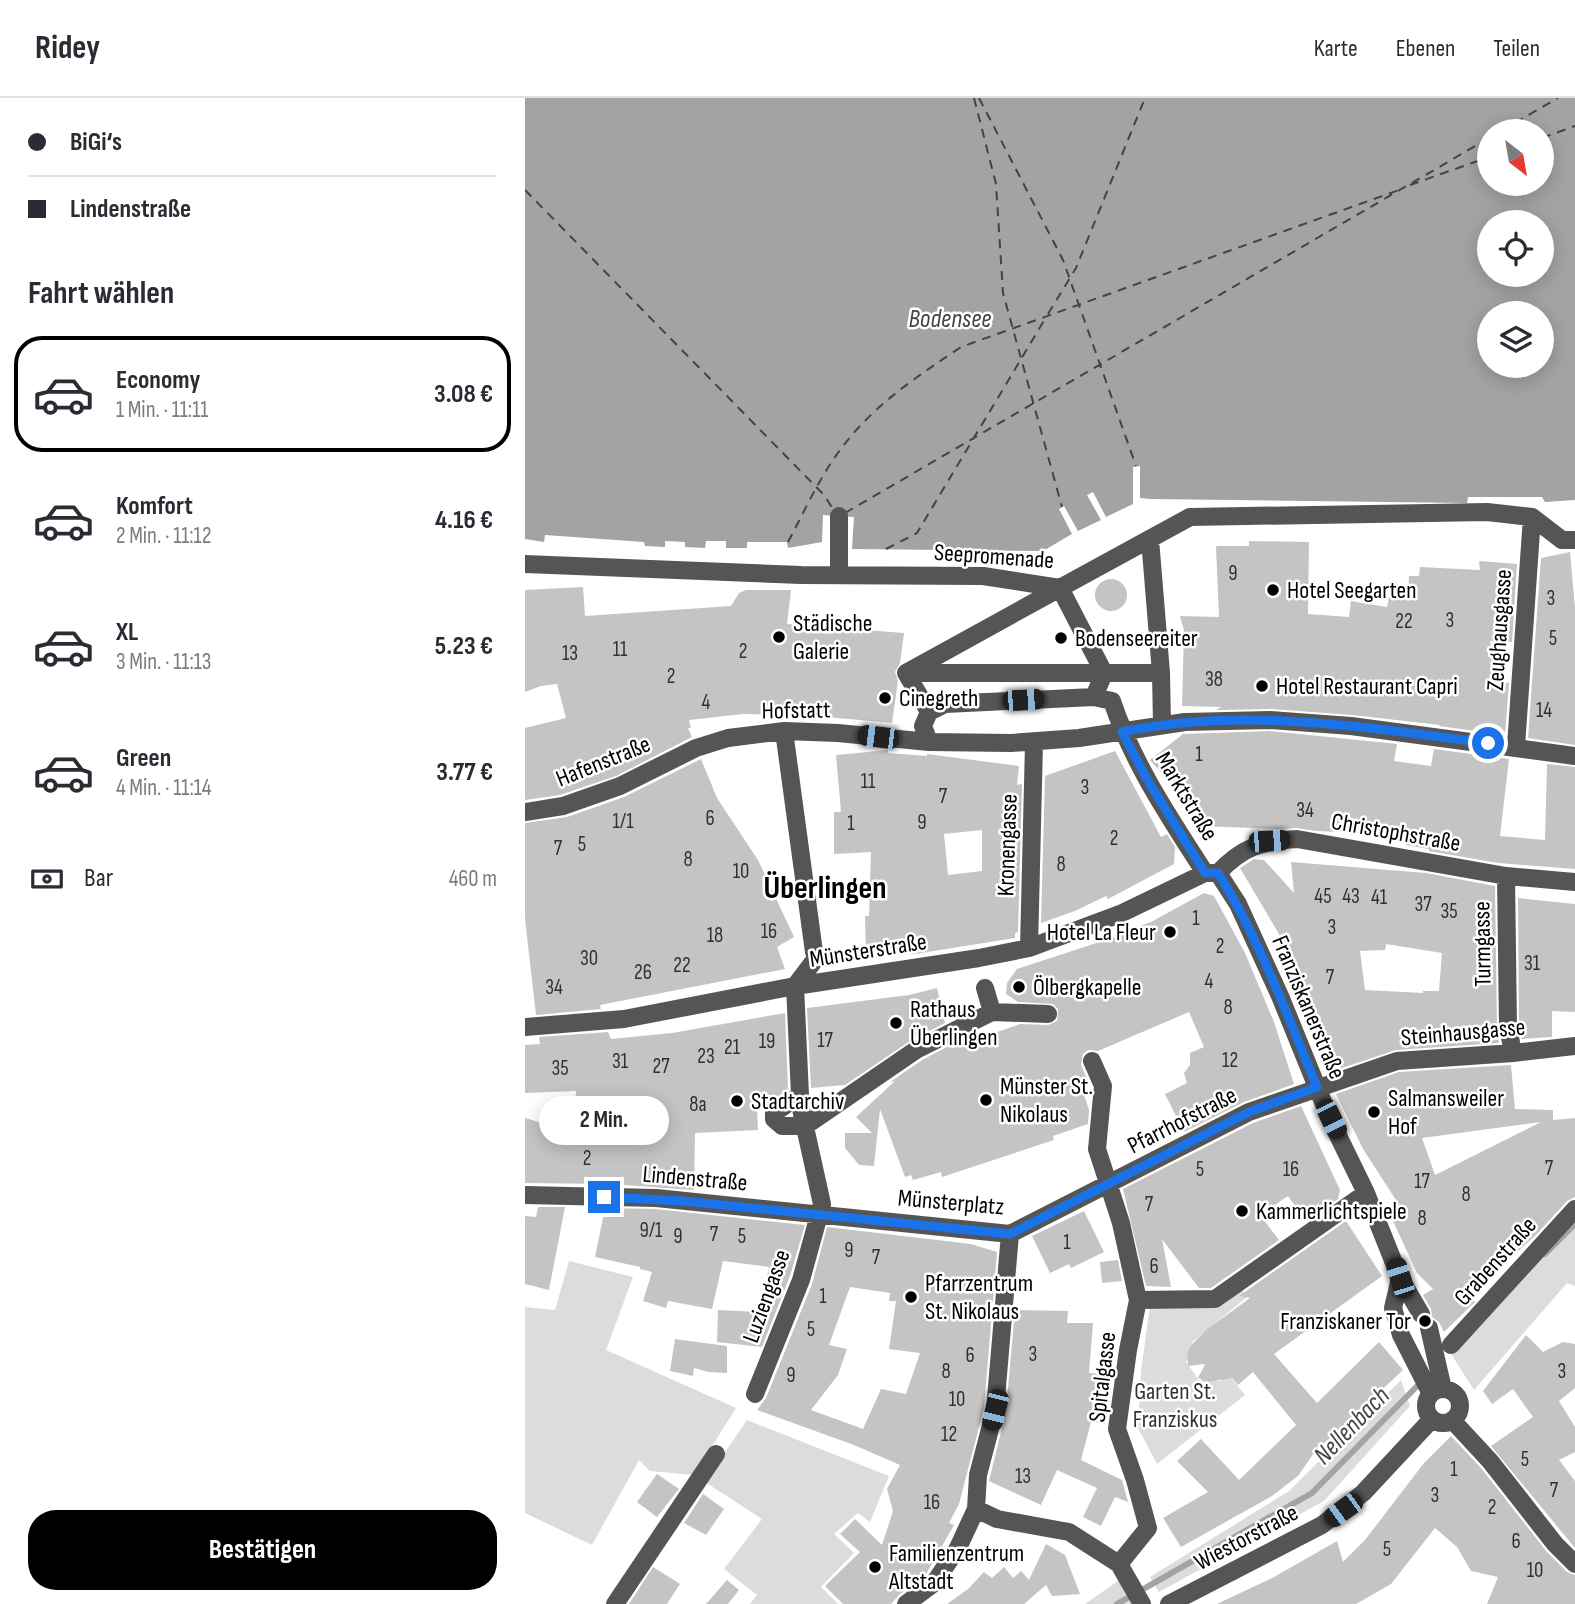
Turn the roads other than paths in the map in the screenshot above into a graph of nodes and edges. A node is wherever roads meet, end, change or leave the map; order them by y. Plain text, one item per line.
1 (1528, 512) junction
2 (839, 516) dead end
3 (1150, 539) junction
4 (1575, 540) edge
5 (525, 564) edge
6 (839, 575) junction
7 (1060, 588) junction
8 (907, 673) junction
9 (1104, 673) junction
10 (1161, 673) junction
11 (1094, 697) junction
12 (929, 712) junction
13 (1153, 726) junction
14 (784, 731) junction
15 (1122, 732) junction
16 (929, 742) junction
17 (1034, 743) junction
18 (1515, 746) junction
19 (696, 748) joint
20 (1575, 756) edge
21 (525, 812) edge
22 (1212, 873) junction
23 (1506, 876) junction
24 (1575, 882) edge
25 (1029, 948) junction
26 (795, 986) junction
27 (985, 988) dead end
28 (992, 1012) junction
29 (1048, 1014) dead end
30 (525, 1027) edge
31 (1575, 1045) edge
32 (1513, 1054) junction
33 (1091, 1061) dead end
34 (1317, 1087) junction
35 (803, 1117) junction
36 (1110, 1184) junction
37 (1366, 1193) junction
38 (525, 1195) edge
39 (1575, 1209) edge
40 (818, 1214) junction
41 (1010, 1234) junction
42 (1400, 1278) junction
43 (1138, 1300) junction
44 (1451, 1345) dead end
45 (1437, 1391) junction
46 (755, 1394) dead end
47 (1432, 1419) junction
48 (1452, 1420) junction
49 (716, 1454) dead end
50 (976, 1509) junction
51 (1119, 1564) junction
52 (1575, 1564) edge
53 (615, 1604) edge
54 (906, 1604) edge
55 (1142, 1604) edge
56 (1169, 1604) edge

1 - 3 street, Seepromenade
1 - 4 street
1 - 18 street, Zeughausgasse
2 - 6 street
3 - 7 street, Seepromenade
3 - 10 street
5 - 6 street, Seepromenade
6 - 7 street, Seepromenade
7 - 8 street
7 - 9 street
8 - 9 street
8 - 12 street
9 - 10 street
9 - 11 street
10 - 13 street
11 - 12 street
11 - 15 street, Marktstraße
12 - 16 street
13 - 15 street, Hofstatt
13 - 18 street, Hofstatt
14 - 16 street, Hofstatt
14 - 19 street, Hofstatt
14 - 26 street
15 - 17 street, Hofstatt
15 - 22 street, Marktstraße
16 - 17 street, Hofstatt
17 - 25 street, Kronengasse
18 - 20 street, Hofstatt
19 - 21 street, Hafenstraße
22 - 23 street, Christophstraße
22 - 25 street, Münsterstraße
22 - 34 street, Franziskanerstraße
23 - 24 street, Christophstraße
23 - 32 street, Turmgasse
25 - 26 street, Münsterstraße
26 - 30 street, Münsterstraße
26 - 35 street
27 - 28 street
28 - 29 street
28 - 35 street
31 - 32 street, Steinhausgasse
32 - 34 street, Steinhausgasse
33 - 36 street, Spitalgasse
34 - 36 street, Pfarrhofstraße
34 - 37 street, Franziskanerstraße
35 - 40 street, Luziengasse
36 - 41 street, Münsterplatz
36 - 43 street, Spitalgasse
37 - 42 street, Franziskanerstraße
37 - 43 street
38 - 40 street, Lindenstraße
39 - 44 street, Grabenstraße
40 - 41 street, Münsterplatz
40 - 46 street, Luziengasse
41 - 50 street
42 - 45 street, Franziskanerstraße
42 - 45 street
43 - 51 street, Spitalgasse
45 - 47 street
45 - 48 street
47 - 48 street
47 - 56 street, Wiestorstraße
48 - 52 street
49 - 53 street
50 - 51 street
50 - 54 street
51 - 55 street

